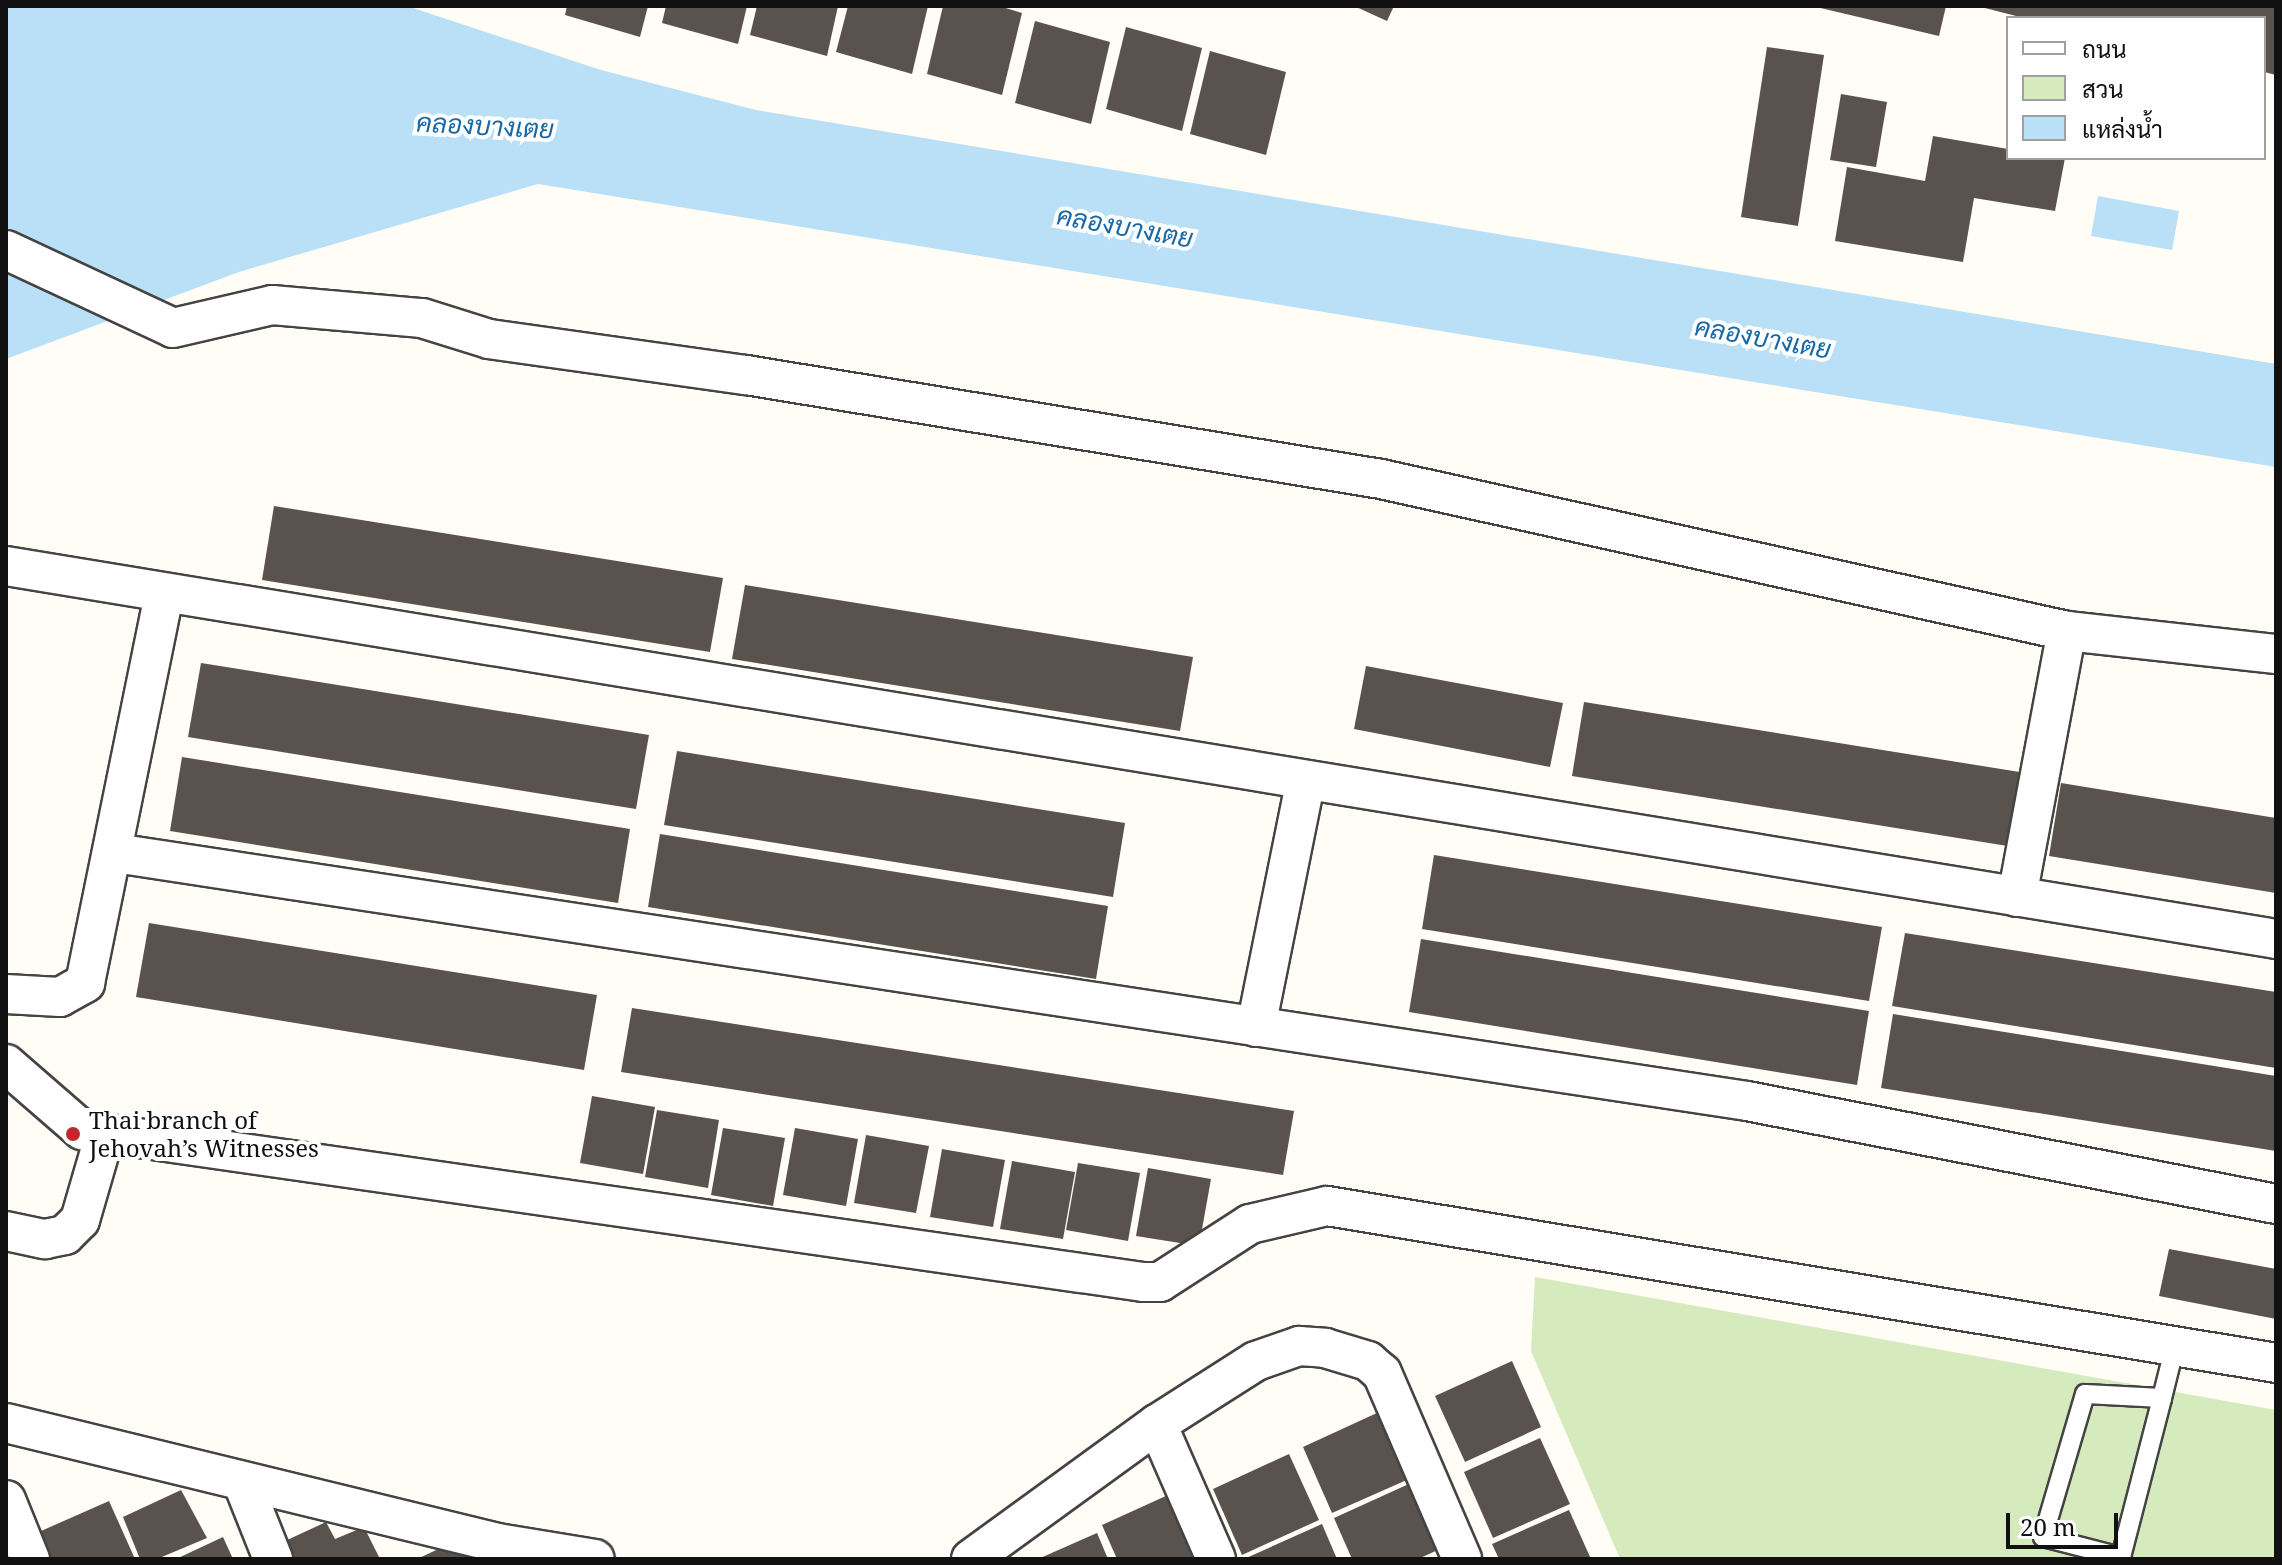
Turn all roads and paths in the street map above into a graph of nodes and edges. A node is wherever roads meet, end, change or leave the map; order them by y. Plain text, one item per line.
1 (6, 250) edge
2 (6, 566) edge
3 (164, 594) junction
4 (2067, 631) junction
5 (2276, 654) edge
6 (1306, 780) junction
7 (115, 853) junction
8 (2017, 897) junction
9 (2276, 939) edge
10 (6, 994) edge
11 (1256, 1027) junction
12 (6, 1064) edge
13 (105, 1134) junction
14 (2276, 1204) edge
15 (6, 1231) edge
16 (2175, 1346) junction
17 (2276, 1363) edge
18 (2162, 1398) junction
19 (6, 1423) edge
20 (1157, 1424) junction
21 (242, 1481) junction
22 (6, 1500) edge
23 (501, 1551) edge
24 (30, 1559) edge
25 (273, 1559) edge
26 (595, 1559) edge
27 (971, 1559) edge
28 (1216, 1559) edge
29 (1462, 1559) edge

1 - 4 street
2 - 3 street
3 - 6 street
3 - 7 street
4 - 5 street
4 - 8 street
6 - 8 street
6 - 11 street
7 - 10 street
7 - 11 street
8 - 9 street
11 - 14 street
12 - 13 street
13 - 15 street
13 - 16 street
16 - 17 street
16 - 18 lane
18 - 18 lane
19 - 21 street
20 - 27 street
20 - 28 street
20 - 29 street
21 - 23 street
21 - 25 street
22 - 24 street
23 - 26 street

